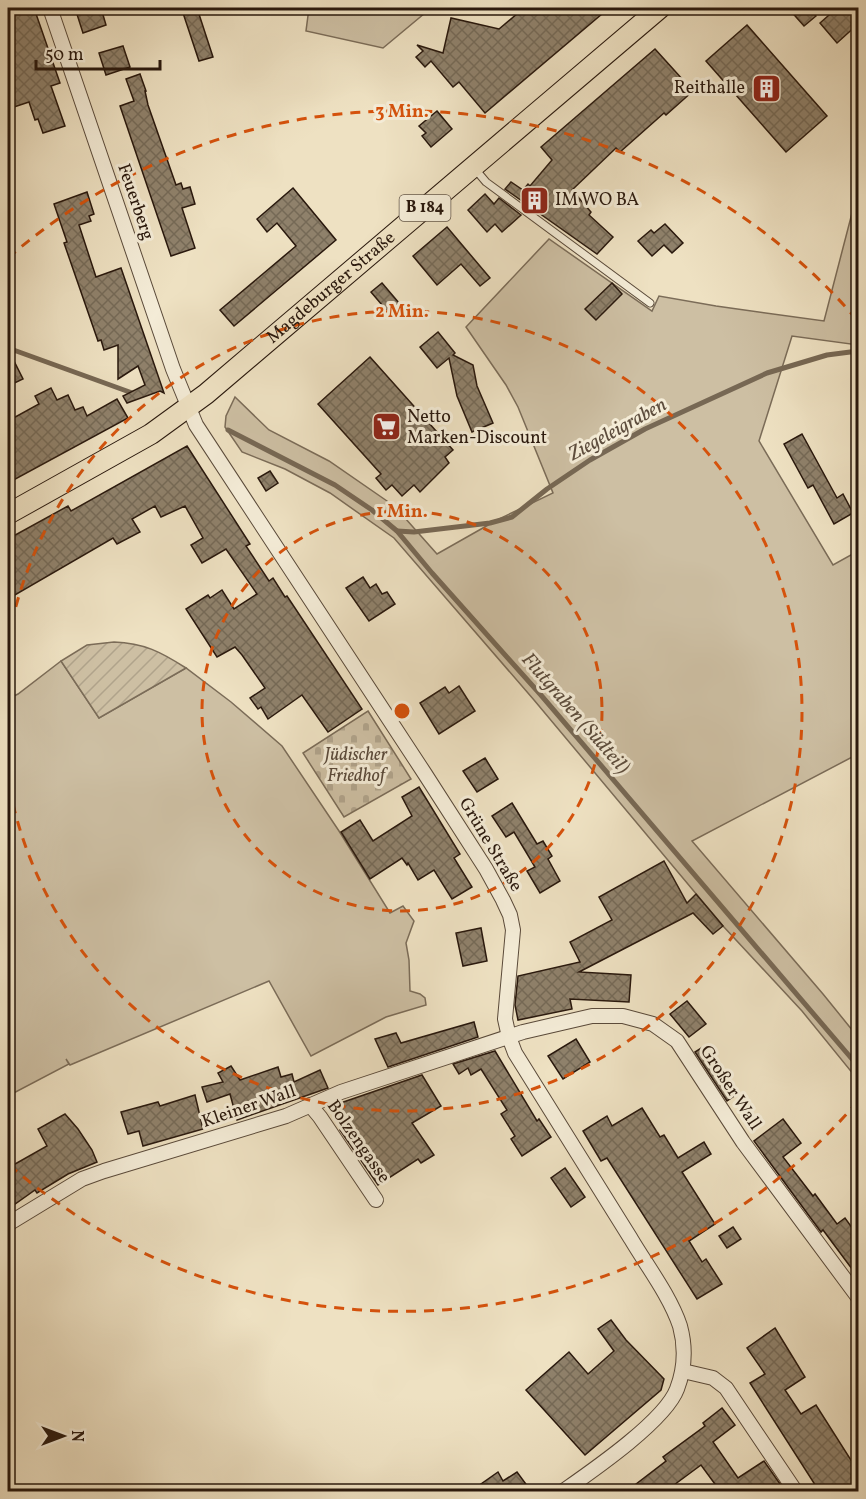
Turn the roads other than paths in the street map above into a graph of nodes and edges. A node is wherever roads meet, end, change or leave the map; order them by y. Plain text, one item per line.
1 (51, 8) edge
2 (660, 8) edge
3 (473, 167) junction
4 (650, 303) dead end
5 (189, 407) junction
6 (8, 514) edge
7 (509, 1037) junction
8 (310, 1106) junction
9 (376, 1200) dead end
10 (8, 1224) edge
11 (858, 1298) edge
12 (683, 1371) junction
13 (562, 1491) edge
14 (796, 1491) edge

1 - 5 street, Feuerberg
2 - 3 main road, Magdeburger Straße / B 184
3 - 4 lane
3 - 5 main road, Magdeburger Straße / B 184
5 - 6 main road, Magdeburger Straße / B 184
5 - 7 street, Grüne Straße
7 - 8 street, Kleiner Wall
7 - 11 street, Großer Wall
7 - 12 street, Grüne Straße
8 - 9 street, Bolzengasse
8 - 10 street, Kleiner Wall
12 - 13 street
12 - 14 street

